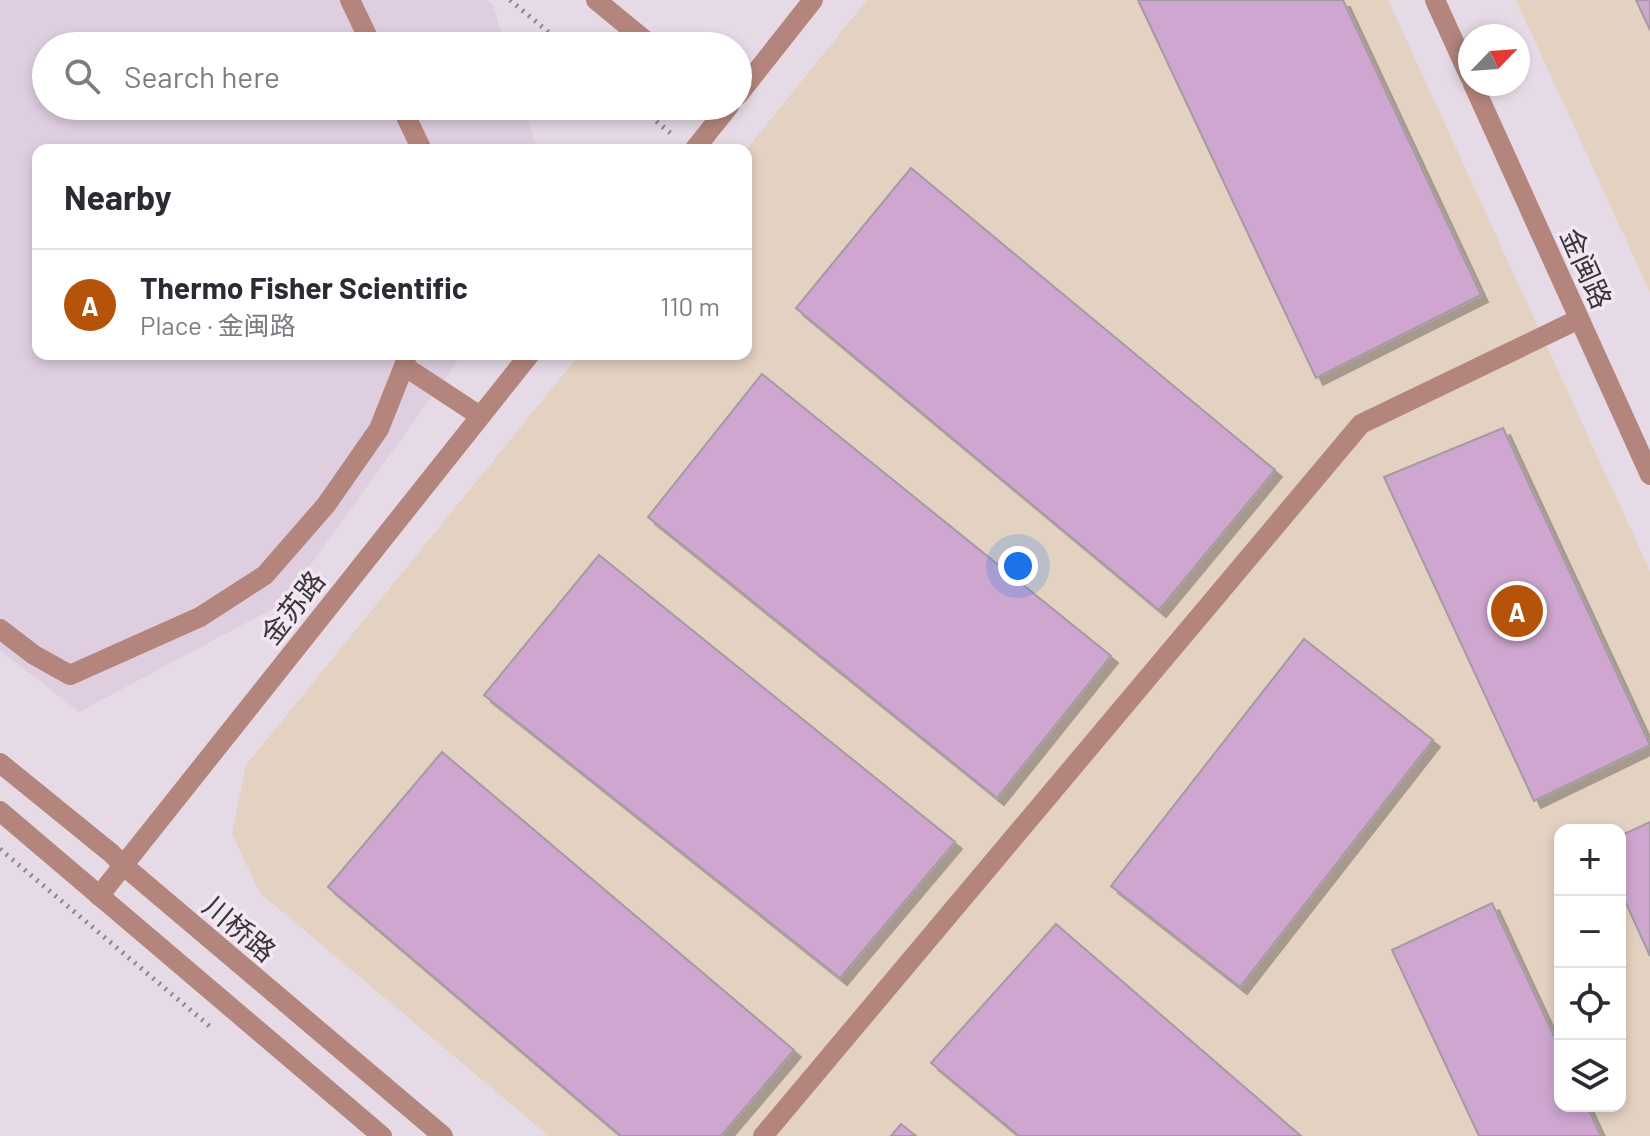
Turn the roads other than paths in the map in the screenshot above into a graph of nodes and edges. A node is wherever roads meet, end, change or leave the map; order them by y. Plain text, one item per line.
1 (350, 0) edge
2 (596, 0) edge
3 (813, 0) edge
4 (1435, 0) edge
5 (365, 32) edge
6 (635, 32) edge
7 (1458, 51) edge
8 (752, 76) edge
9 (1478, 96) edge
10 (408, 120) edge
11 (714, 120) edge
12 (419, 144) edge
13 (689, 144) edge
14 (1579, 319) junction
15 (405, 360) edge
16 (525, 360) edge
17 (480, 416) junction
18 (1650, 475) edge
19 (0, 629) edge
20 (0, 763) edge
21 (0, 811) edge
22 (123, 865) junction
23 (99, 896) junction
24 (382, 1136) edge
25 (443, 1136) edge
26 (763, 1136) edge

1 - 5 street
2 - 6 street
3 - 8 street
4 - 7 street
9 - 14 street, 金闽路
10 - 12 street
11 - 13 street
14 - 18 street, 金闽路
14 - 26 street
15 - 17 street
15 - 19 street
16 - 17 street, 金苏路
17 - 22 street, 金苏路
20 - 22 street, 川桥路
21 - 23 street
22 - 23 street, 金苏路
22 - 25 street, 川桥路
23 - 24 street

